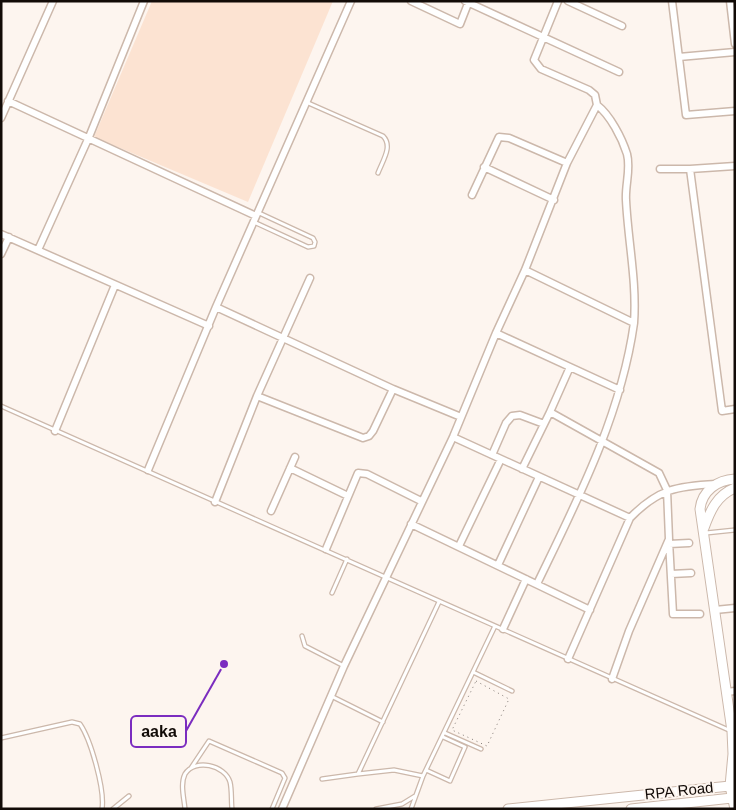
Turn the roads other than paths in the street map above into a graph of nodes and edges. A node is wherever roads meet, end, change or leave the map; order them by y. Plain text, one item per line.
1 (52, 1) edge
2 (144, 1) edge
3 (351, 1) edge
4 (411, 1) edge
5 (558, 1) edge
6 (568, 1) edge
7 (672, 1) edge
8 (730, 1) edge
9 (467, 2) edge
10 (622, 26) dead end
11 (542, 37) junction
12 (735, 44) edge
13 (735, 52) edge
14 (679, 57) junction
15 (619, 72) dead end
16 (5, 102) edge
17 (306, 102) junction
18 (598, 105) junction
19 (735, 111) edge
20 (1, 118) edge
21 (89, 137) junction
22 (567, 164) junction
23 (735, 166) edge
24 (484, 167) junction
25 (660, 169) dead end
26 (690, 169) junction
27 (378, 173) dead end
28 (472, 195) dead end
29 (554, 200) junction
30 (256, 217) junction
31 (1, 234) edge
32 (9, 237) junction
33 (38, 250) junction
34 (1, 254) edge
35 (525, 270) junction
36 (310, 278) dead end
37 (115, 284) junction
38 (216, 306) junction
39 (634, 323) junction
40 (208, 326) junction
41 (496, 333) junction
42 (284, 337) junction
43 (570, 367) junction
44 (392, 389) junction
45 (620, 390) junction
46 (257, 396) junction
47 (1, 406) edge
48 (735, 409) edge
49 (550, 412) junction
50 (461, 417) junction
51 (544, 424) junction
52 (55, 430) junction
53 (453, 437) junction
54 (601, 440) junction
55 (492, 455) junction
56 (295, 457) dead end
57 (501, 459) junction
58 (290, 468) junction
59 (522, 469) junction
60 (148, 470) junction
61 (539, 477) junction
62 (735, 479) edge
63 (718, 484) junction
64 (735, 488) edge
65 (667, 490) junction
66 (580, 495) junction
67 (348, 496) junction
68 (421, 501) junction
69 (215, 502) junction
70 (271, 511) dead end
71 (630, 518) junction
72 (411, 524) junction
73 (735, 530) edge
74 (703, 531) junction
75 (669, 542) junction
76 (689, 543) dead end
77 (459, 546) junction
78 (326, 549) junction
79 (347, 559) junction
80 (498, 565) junction
81 (691, 573) dead end
82 (671, 574) junction
83 (386, 578) junction
84 (526, 579) junction
85 (537, 584) junction
86 (332, 593) dead end
87 (439, 602) junction
88 (735, 608) edge
89 (590, 610) junction
90 (715, 610) junction
91 (700, 614) dead end
92 (495, 626) junction
93 (503, 629) junction
94 (302, 636) dead end
95 (568, 659) junction
96 (344, 666) junction
97 (473, 672) junction
98 (612, 679) junction
99 (512, 691) dead end
100 (730, 692) edge
101 (331, 696) junction
102 (383, 722) junction
103 (732, 731) junction
104 (445, 732) junction
105 (443, 737) junction
106 (1, 738) edge
107 (466, 745) junction
108 (481, 749) dead end
109 (734, 754) edge
110 (191, 768) junction
111 (426, 770) junction
112 (358, 774) junction
113 (423, 776) junction
114 (322, 779) dead end
115 (730, 786) junction
116 (129, 796) dead end
117 (415, 796) junction
118 (631, 796) junction
119 (732, 798) junction
120 (102, 809) edge
121 (113, 809) edge
122 (185, 809) edge
123 (232, 809) edge
124 (272, 809) edge
125 (282, 809) edge
126 (376, 809) edge
127 (410, 809) edge
128 (508, 809) edge
129 (632, 809) edge
130 (735, 809) edge

1 - 16 street
2 - 21 street
3 - 17 street
4 - 9 street
5 - 11 street
6 - 10 street
7 - 14 street
8 - 12 street
9 - 11 street
11 - 15 street
11 - 18 street
13 - 14 street
14 - 19 street
16 - 20 street
16 - 21 street
17 - 27 lane
17 - 30 street
18 - 22 street
18 - 39 street
21 - 30 street
21 - 33 street
22 - 24 street
22 - 29 street
23 - 26 street
24 - 28 street
24 - 29 street
25 - 26 street
26 - 48 street
29 - 35 street
30 - 30 lane
30 - 38 street
31 - 32 street
32 - 33 street
32 - 34 street
33 - 37 street
35 - 39 street
35 - 41 street
36 - 42 street
37 - 40 street
37 - 52 street
38 - 40 street
38 - 42 street
39 - 45 street
40 - 60 street
41 - 43 street
41 - 50 street
42 - 44 street
42 - 46 street
43 - 45 street
43 - 49 street
44 - 46 street
44 - 50 street
45 - 54 street
46 - 69 street
47 - 52 lane
49 - 51 street
49 - 54 street
50 - 53 street
51 - 55 street
51 - 59 street
52 - 60 lane
53 - 55 street
53 - 68 street
54 - 65 street
54 - 66 street
55 - 57 street
56 - 58 street
57 - 59 street
57 - 77 street
58 - 67 street
58 - 70 street
59 - 61 street
60 - 69 lane
61 - 66 street
61 - 80 street
62 - 63 street
63 - 65 street
63 - 74 street
64 - 74 street
65 - 71 street
65 - 75 street
66 - 71 street
66 - 85 street
67 - 68 street
67 - 78 street
68 - 72 street
69 - 78 lane
71 - 89 street
72 - 77 street
72 - 83 street
73 - 74 lane
74 - 90 street
75 - 76 street
75 - 82 street
75 - 98 street
77 - 80 street
78 - 79 lane
79 - 83 lane
79 - 86 lane
80 - 84 street
81 - 82 street
82 - 91 street
83 - 87 lane
83 - 96 street
84 - 85 street
84 - 93 street
85 - 89 street
87 - 92 lane
87 - 102 lane
88 - 90 street
89 - 95 street
90 - 100 street
92 - 93 lane
92 - 97 lane
93 - 95 lane
94 - 96 lane
95 - 98 lane
96 - 101 street
97 - 99 lane
97 - 104 lane
98 - 103 lane
100 - 103 street
101 - 102 lane
101 - 125 street
102 - 112 lane
103 - 109 street
104 - 105 lane
104 - 107 lane
105 - 107 lane
105 - 111 lane
106 - 120 lane
107 - 108 lane
107 - 111 lane
109 - 115 street
110 - 122 lane
110 - 123 lane
110 - 124 lane
111 - 113 lane
112 - 113 lane
112 - 114 lane
113 - 117 lane
115 - 118 street, RPA Road
115 - 119 street
116 - 121 lane
117 - 126 lane
117 - 127 lane
118 - 128 street, RPA Road
118 - 129 street
119 - 129 street
119 - 130 street

